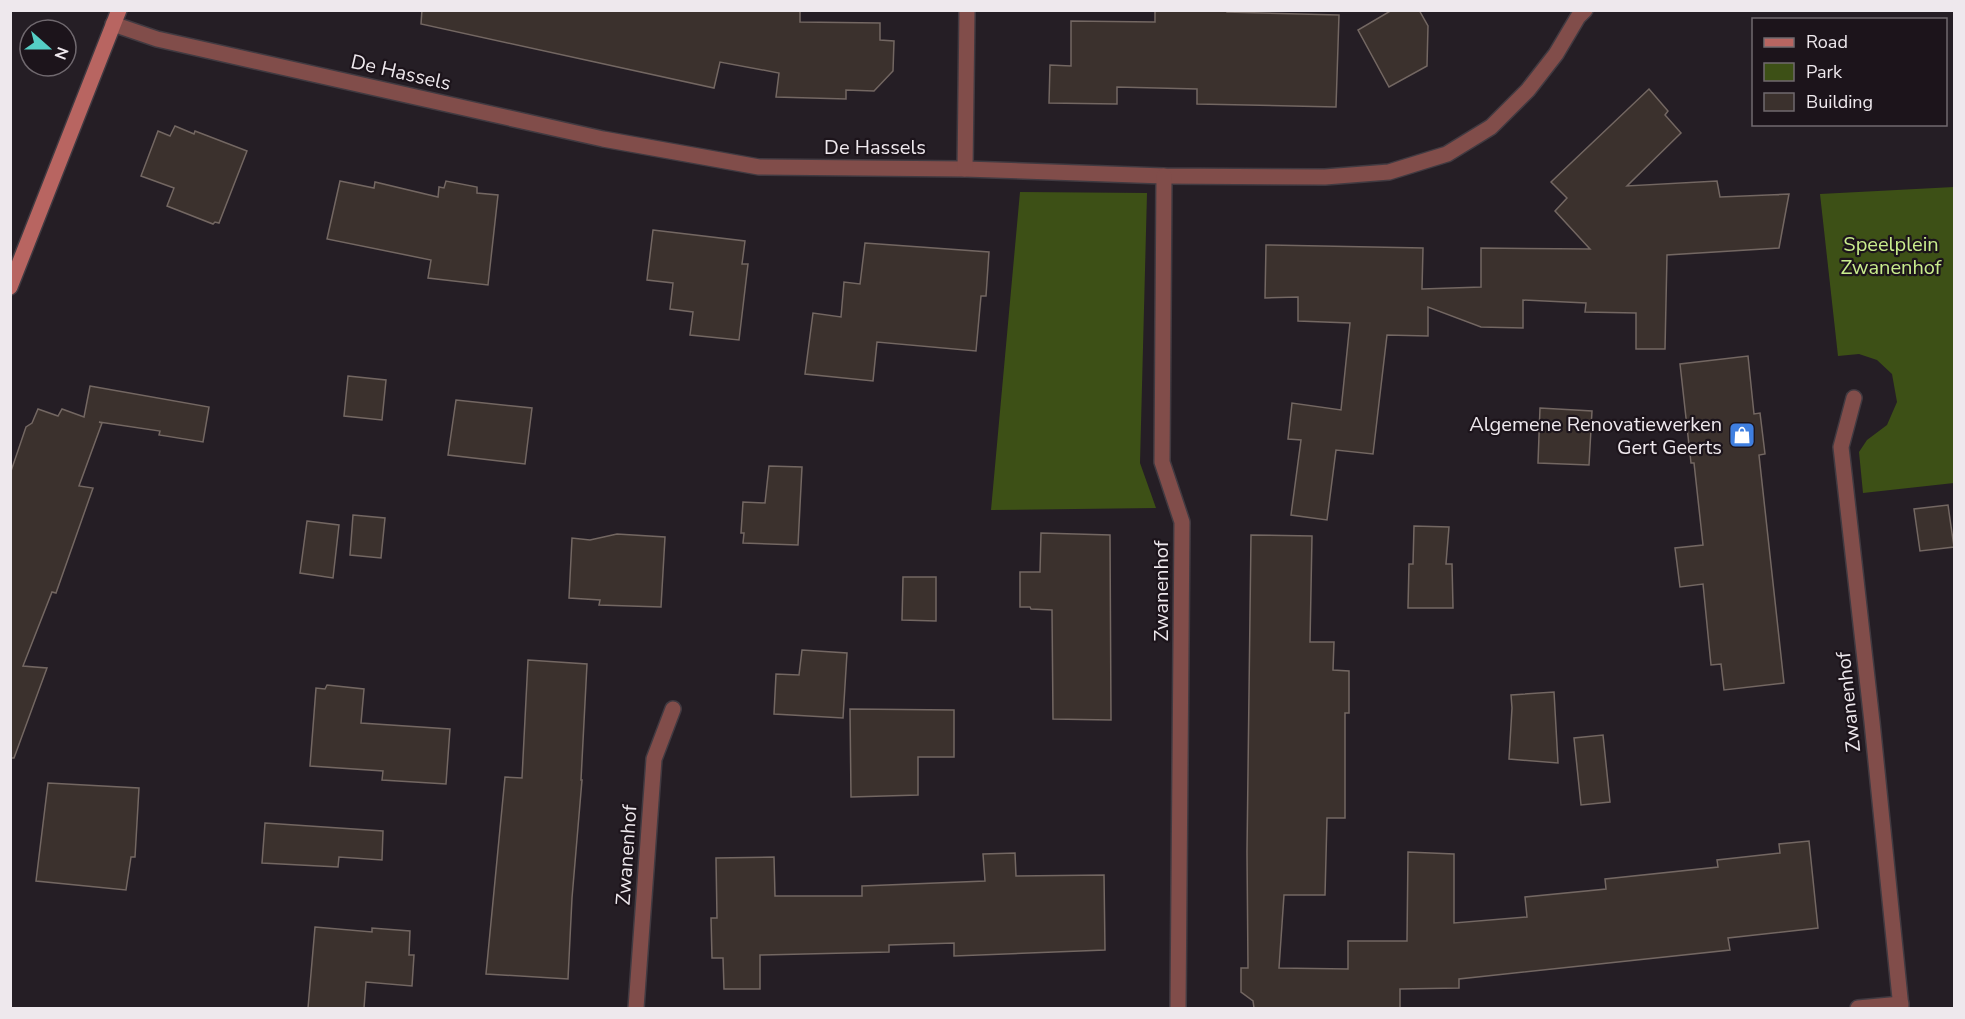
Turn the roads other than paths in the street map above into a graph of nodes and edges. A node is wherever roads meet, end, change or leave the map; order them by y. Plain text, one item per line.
1 (967, 10) edge
2 (1585, 10) edge
3 (116, 17) edge
4 (965, 169) junction
5 (1164, 176) junction
6 (10, 287) edge
7 (1854, 398) dead end
8 (673, 709) dead end
9 (1901, 1006) edge
10 (636, 1008) edge
11 (1178, 1008) edge
12 (1858, 1008) edge

1 - 4 street
2 - 5 street, De Hassels
3 - 4 street, De Hassels
3 - 6 street
4 - 5 street, De Hassels
5 - 11 street, Zwanenhof
7 - 9 street, Zwanenhof
8 - 10 street, Zwanenhof
9 - 12 street, Zwanenhof

